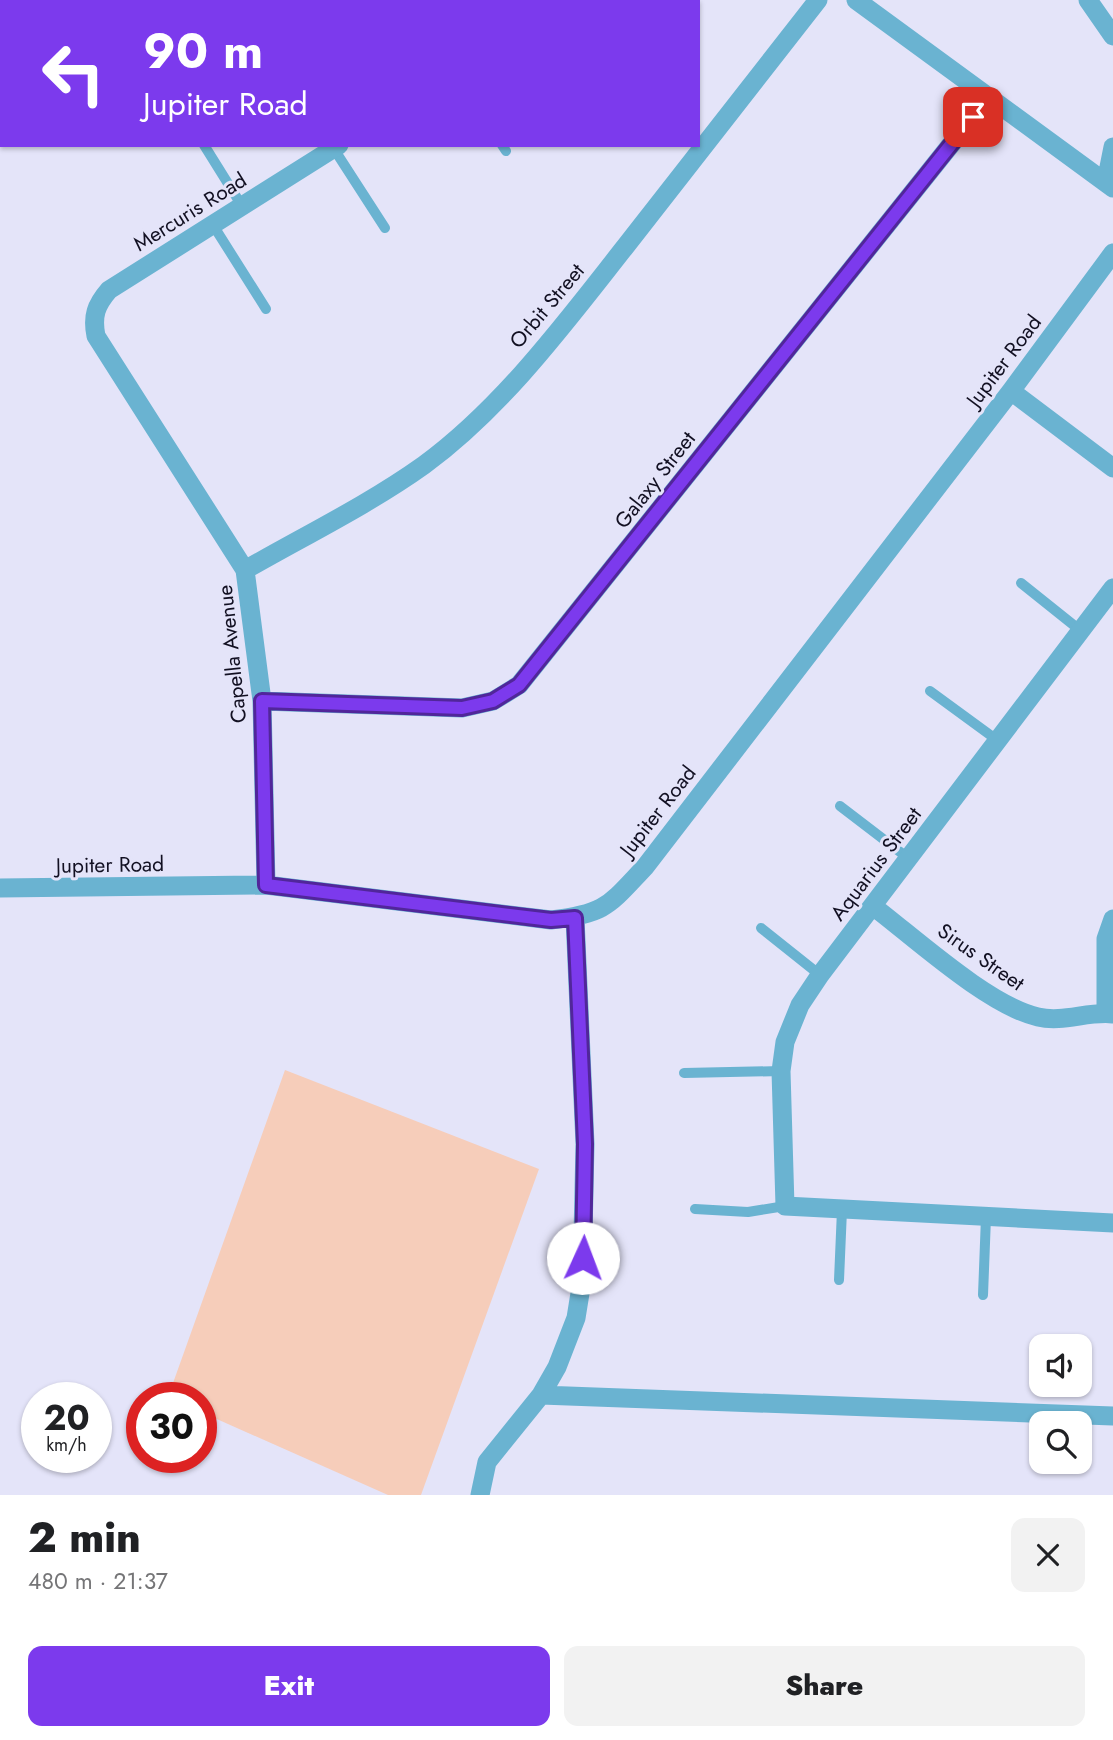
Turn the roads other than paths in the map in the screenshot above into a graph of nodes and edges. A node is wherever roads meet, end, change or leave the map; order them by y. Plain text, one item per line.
1 (818, 0) edge
2 (856, 0) edge
3 (1088, 0) edge
4 (1113, 36) edge
5 (989, 97) junction
6 (205, 147) edge
7 (337, 147) edge
8 (1113, 147) edge
9 (1109, 185) edge
10 (242, 206) junction
11 (214, 225) junction
12 (385, 228) dead end
13 (1113, 253) edge
14 (266, 309) dead end
15 (96, 336) joint
16 (1011, 391) junction
17 (1113, 468) edge
18 (245, 570) junction
19 (1021, 583) dead end
20 (1113, 588) edge
21 (1082, 632) junction
22 (930, 691) dead end
23 (262, 701) junction
24 (997, 740) junction
25 (840, 806) dead end
26 (908, 858) junction
27 (266, 885) junction
28 (0, 888) edge
29 (874, 907) junction
30 (575, 918) junction
31 (1113, 919) edge
32 (761, 928) dead end
33 (820, 975) junction
34 (1109, 1014) edge
35 (781, 1071) junction
36 (684, 1073) dead end
37 (785, 1206) junction
38 (695, 1209) dead end
39 (842, 1210) junction
40 (986, 1217) junction
41 (1113, 1223) edge
42 (839, 1280) dead end
43 (983, 1295) dead end
44 (541, 1395) junction
45 (1113, 1416) edge
46 (480, 1495) edge

1 - 18 street, Orbit Street
2 - 5 street
3 - 4 street
5 - 9 street
5 - 23 street, Galaxy Street
6 - 10 lane
7 - 10 street, Mercuris Road
7 - 12 lane
8 - 9 street
10 - 11 street, Mercuris Road
11 - 14 lane
11 - 15 street, Mercuris Road
13 - 16 street, Jupiter Road
15 - 18 street, Capella Avenue
16 - 17 street
16 - 30 street, Jupiter Road
18 - 23 street, Capella Avenue
19 - 21 lane
20 - 21 street, Aquarius Street
21 - 24 street, Aquarius Street
22 - 24 lane
23 - 27 street, Capella Avenue
24 - 26 street, Aquarius Street
25 - 26 lane
26 - 29 street, Aquarius Street
27 - 28 street, Jupiter Road
27 - 30 street, Jupiter Road
29 - 33 street, Aquarius Street
29 - 34 street, Sirus Street
30 - 44 street
31 - 34 street
32 - 33 lane
33 - 35 street, Aquarius Street
35 - 36 lane
35 - 37 street, Aquarius Street
37 - 38 lane
37 - 39 street
39 - 40 street
39 - 42 lane
40 - 41 street
40 - 43 lane
44 - 45 street
44 - 46 street

